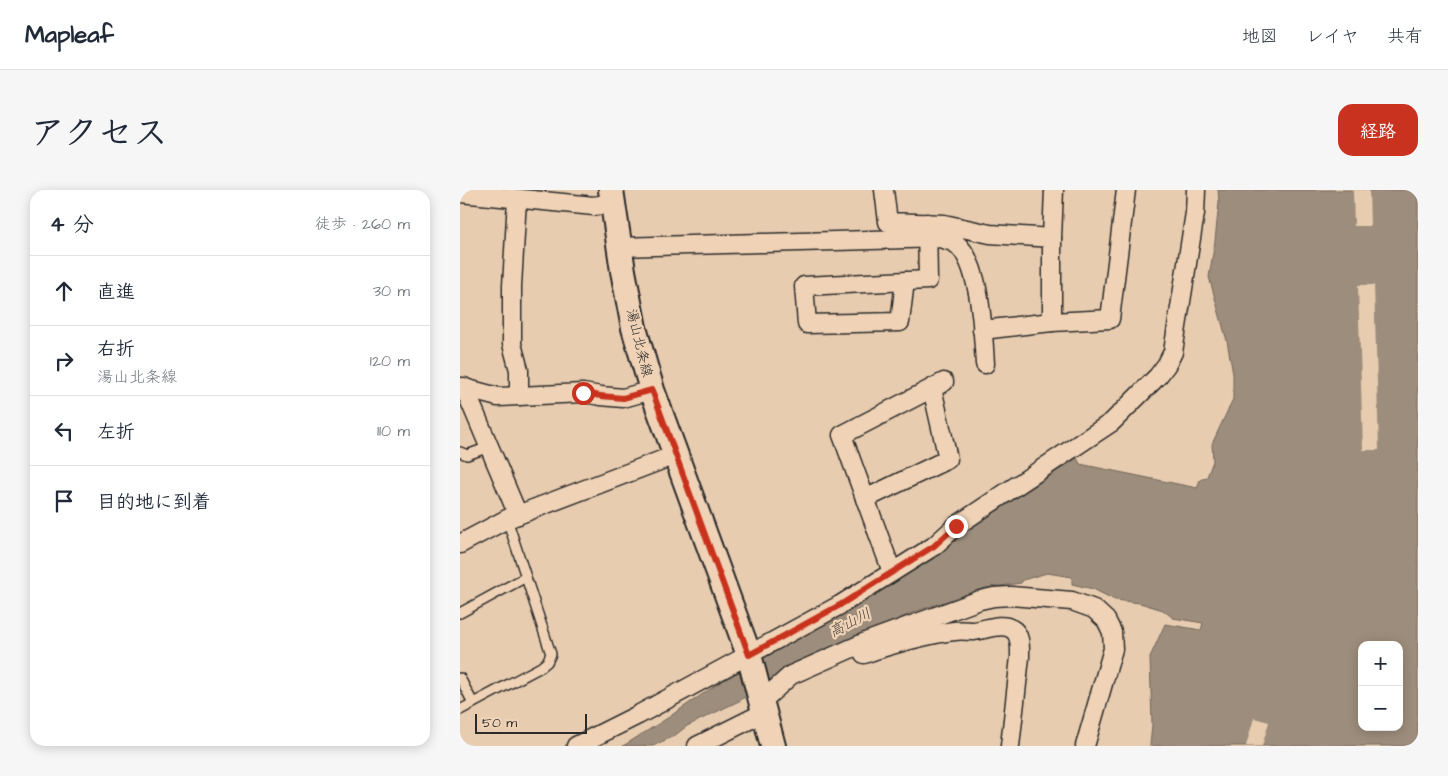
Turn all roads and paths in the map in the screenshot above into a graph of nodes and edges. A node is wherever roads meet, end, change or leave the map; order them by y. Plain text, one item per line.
1 (884, 190) edge
2 (1054, 190) edge
3 (1126, 190) edge
4 (1196, 190) edge
5 (460, 193) edge
6 (612, 197) edge
7 (517, 199) junction
8 (927, 230) junction
9 (1052, 238) junction
10 (619, 247) junction
11 (905, 281) junction
12 (1052, 322) junction
13 (982, 330) junction
14 (985, 364) dead end
15 (462, 387) edge
16 (652, 390) junction
17 (519, 396) junction
18 (489, 447) junction
19 (460, 452) edge
20 (675, 455) junction
21 (865, 499) junction
22 (512, 517) junction
23 (460, 544) edge
24 (892, 572) junction
25 (526, 577) junction
26 (460, 613) edge
27 (750, 659) junction
28 (460, 678) edge
29 (473, 703) junction
30 (762, 703) junction
31 (460, 710) edge
32 (576, 746) edge
33 (697, 746) edge
34 (773, 746) edge
35 (1010, 746) edge
36 (1085, 746) edge

1 - 8 street
2 - 9 street
3 - 12 street
4 - 24 street
5 - 7 street
6 - 7 street
6 - 10 main road, 湯山北条線
7 - 17 street
8 - 9 street
8 - 10 street
8 - 11 street
8 - 13 street
9 - 12 street
10 - 16 main road, 湯山北条線
11 - 11 street
12 - 13 street
13 - 14 street
15 - 17 street
15 - 18 street
16 - 17 street
16 - 20 main road, 湯山北条線
18 - 19 lane
18 - 22 street
20 - 22 street
20 - 27 main road, 湯山北条線
21 - 21 street
21 - 24 street
22 - 23 street
22 - 25 lane
24 - 27 street
25 - 26 lane
25 - 29 lane
27 - 30 main road, 湯山北条線
27 - 32 street
28 - 29 lane
29 - 31 lane
30 - 33 street
30 - 34 main road, 湯山北条線
30 - 35 street
30 - 36 street

